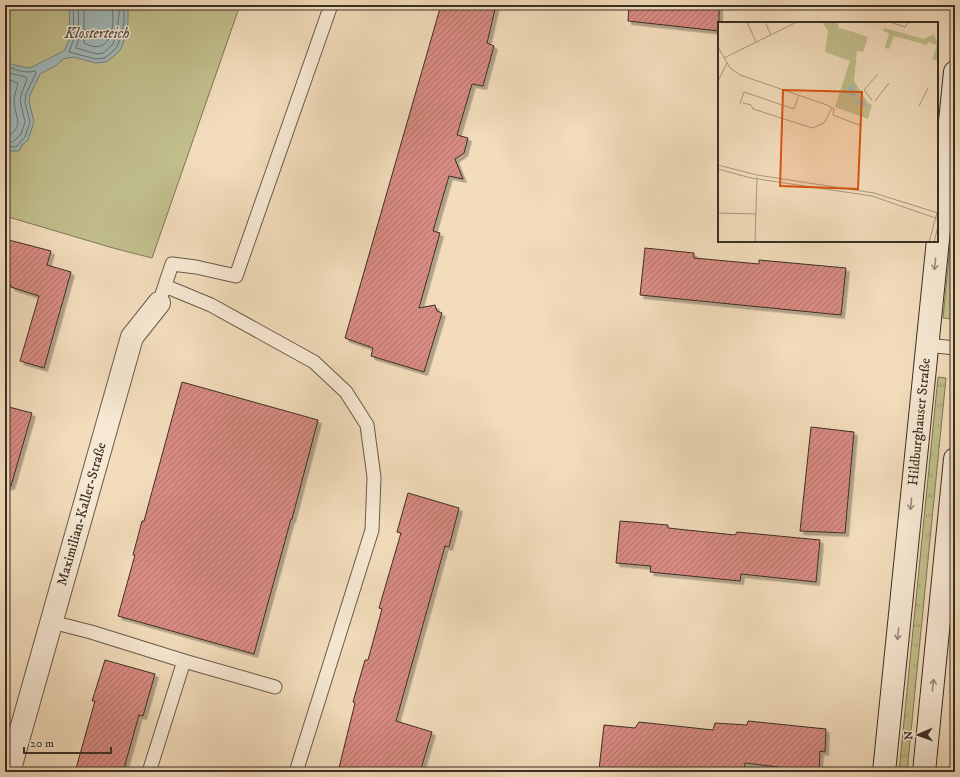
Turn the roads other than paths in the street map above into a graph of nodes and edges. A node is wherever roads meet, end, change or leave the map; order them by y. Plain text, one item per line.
1 (330, 5) edge
2 (955, 72) edge
3 (938, 238) edge
4 (938, 242) edge
5 (162, 295) junction
6 (927, 345) junction
7 (955, 348) edge
8 (955, 458) edge
9 (52, 622) junction
10 (184, 661) junction
11 (275, 687) dead end
12 (9, 772) edge
13 (149, 772) edge
14 (296, 772) edge
15 (884, 772) edge
16 (924, 772) edge

1 - 5 lane, Maximilian-Kaller-Straße
2 -> 3 main road, Hildburghauser Straße
4 -> 6 main road, Hildburghauser Straße
5 - 9 main road, Maximilian-Kaller-Straße
5 - 14 lane
6 - 7 lane
6 -> 15 main road, Hildburghauser Straße
16 -> 8 main road
9 - 10 lane
9 - 12 main road, Maximilian-Kaller-Straße
10 - 11 lane
10 - 13 lane

